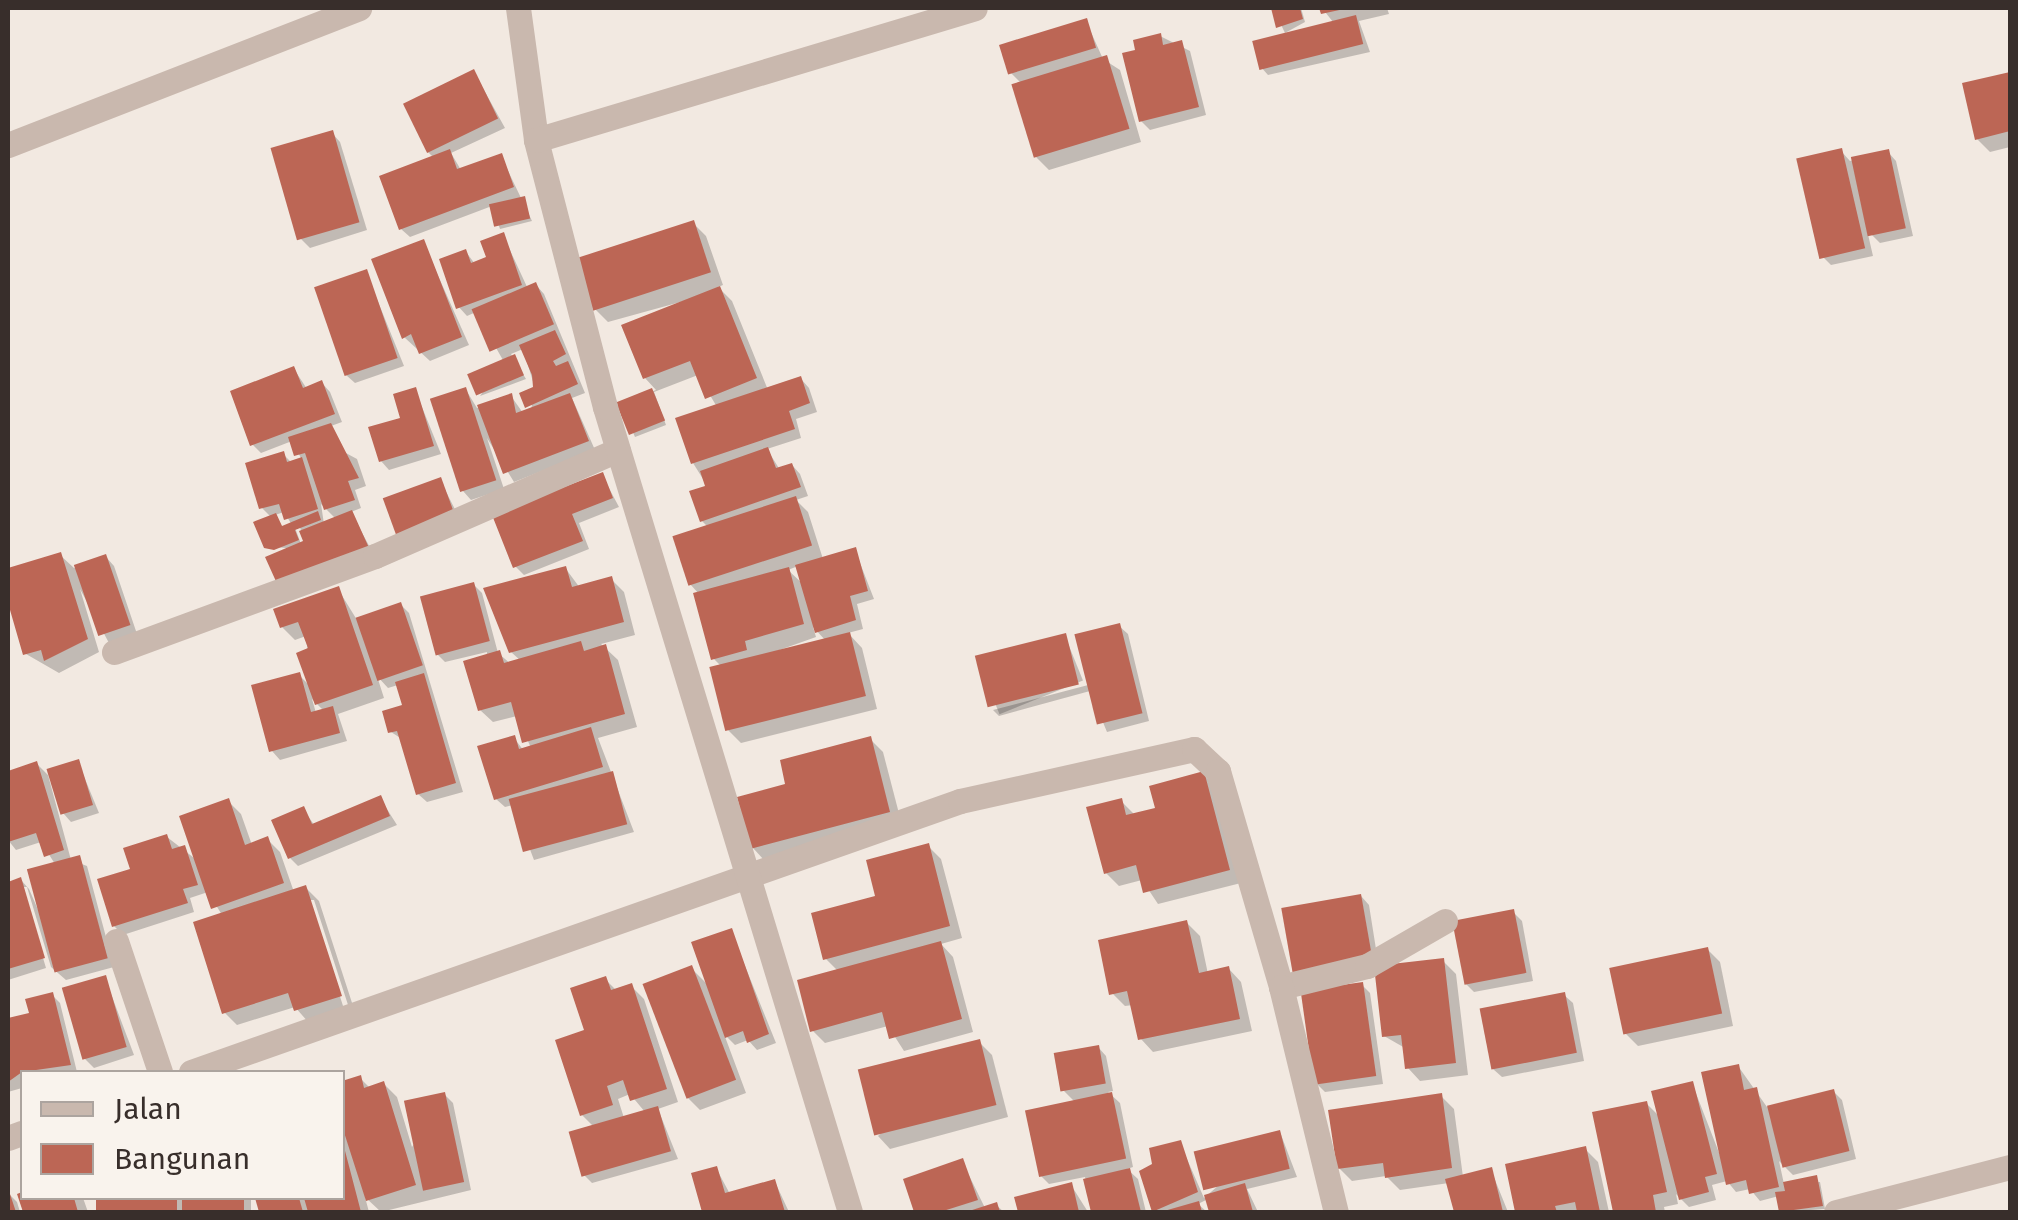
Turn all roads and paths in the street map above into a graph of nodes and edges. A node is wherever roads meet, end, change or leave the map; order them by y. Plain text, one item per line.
1 (359, 8) edge
2 (518, 8) edge
3 (975, 8) edge
4 (536, 140) junction
5 (8, 145) edge
6 (618, 450) junction
7 (114, 652) dead end
8 (749, 874) junction
9 (1445, 921) dead end
10 (116, 941) dead end
11 (1281, 987) junction
12 (159, 1070) edge
13 (197, 1070) edge
14 (2010, 1166) edge
15 (850, 1212) edge
16 (1336, 1212) edge
17 (1836, 1212) edge

1 - 5 street
2 - 4 street
3 - 4 street
4 - 6 street
6 - 7 street
6 - 8 street
8 - 11 street
8 - 13 street
8 - 15 street
9 - 11 street
10 - 12 street
11 - 16 street
14 - 17 street

